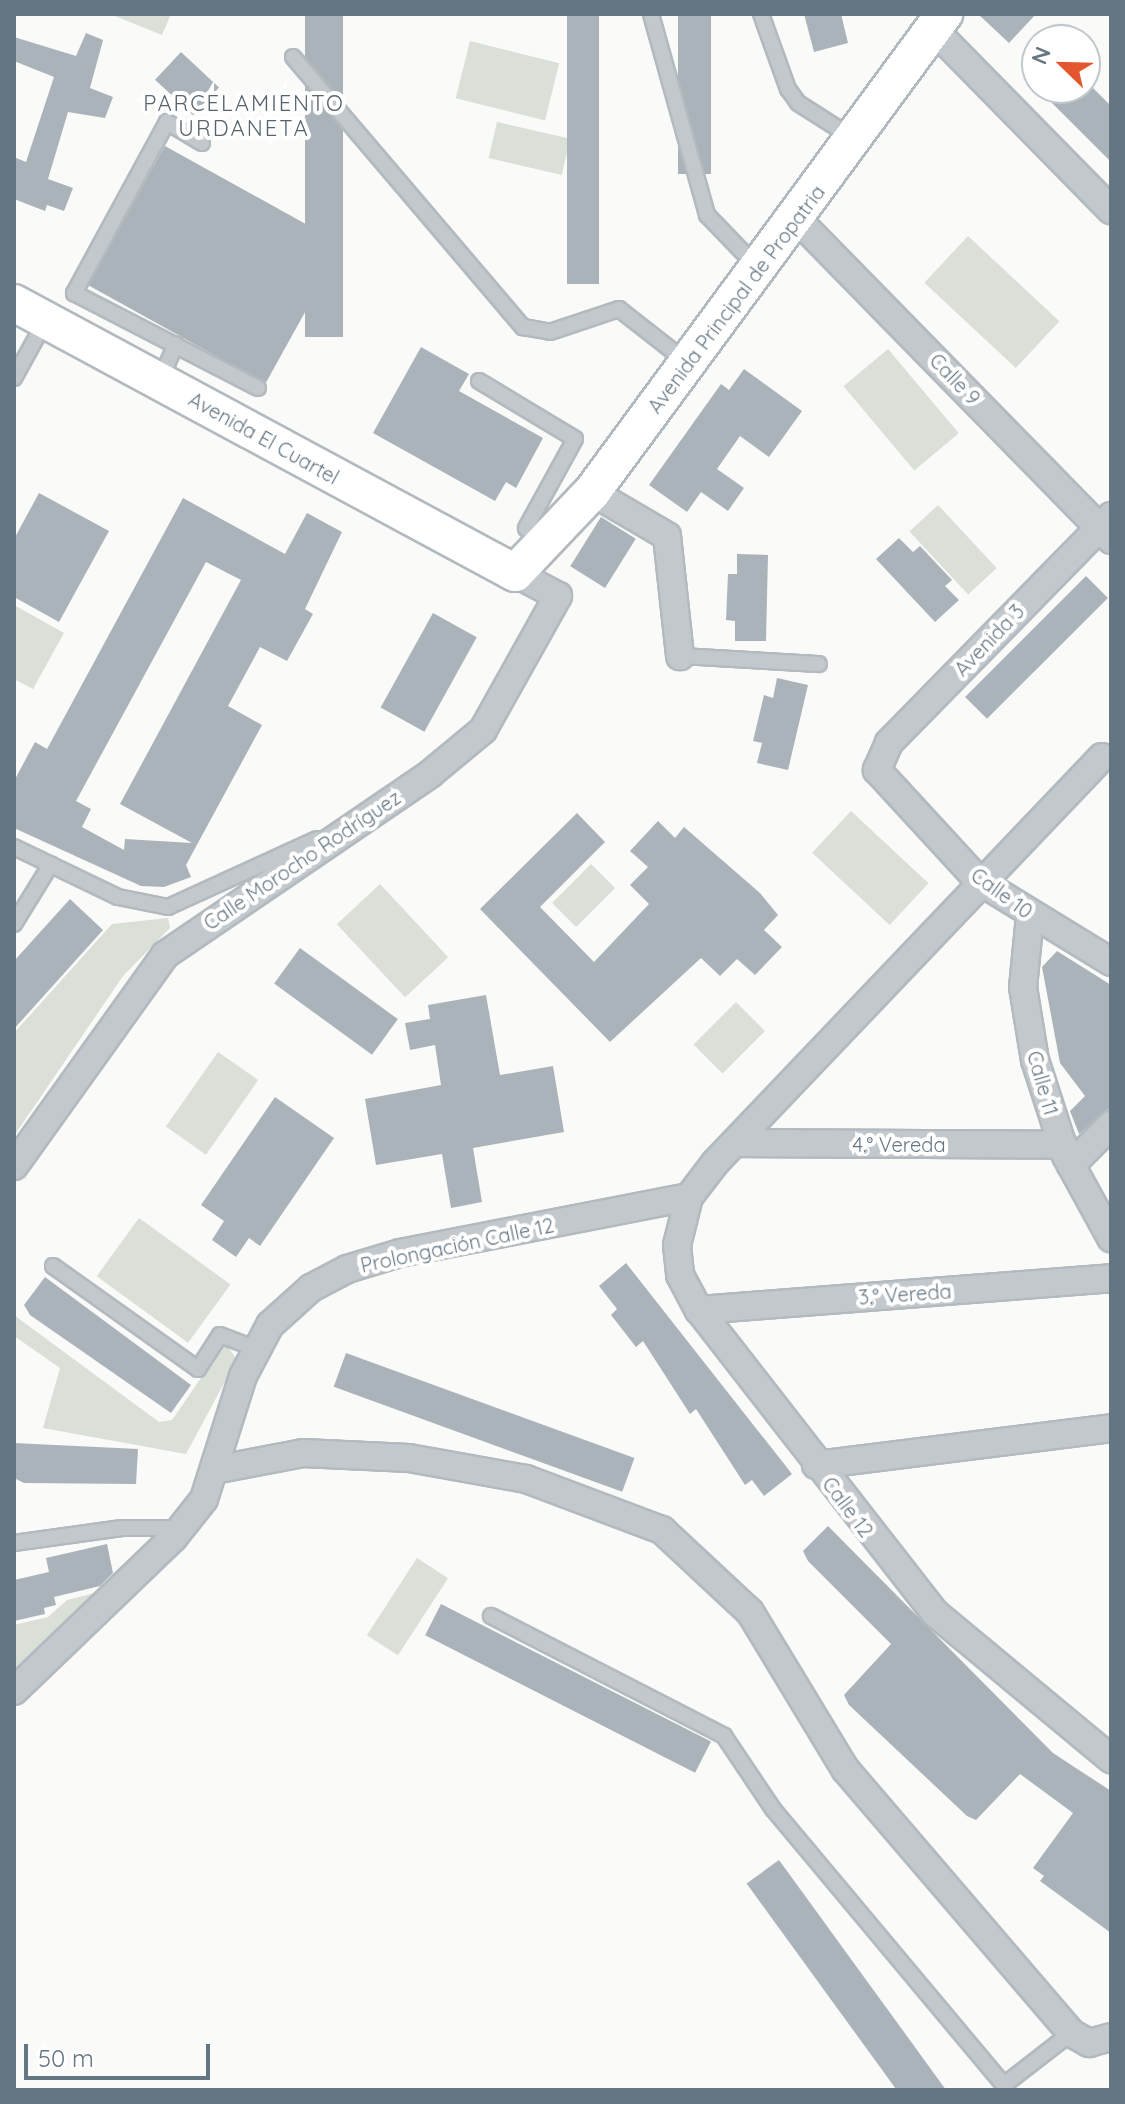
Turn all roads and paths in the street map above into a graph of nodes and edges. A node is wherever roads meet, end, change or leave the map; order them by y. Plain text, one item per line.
1 (651, 14) edge
2 (761, 14) edge
3 (939, 21) edge
4 (293, 57) dead end
5 (853, 138) junction
6 (202, 143) dead end
7 (1111, 210) edge
8 (797, 219) junction
9 (759, 269) junction
10 (14, 303) edge
11 (46, 320) junction
12 (176, 344) junction
13 (689, 364) junction
14 (14, 378) edge
15 (160, 381) junction
16 (479, 381) dead end
17 (258, 388) dead end
18 (584, 476) junction
19 (526, 528) dead end
20 (1107, 528) edge
21 (515, 573) junction
22 (680, 656) joint
23 (819, 664) dead end
24 (1102, 757) dead end
25 (877, 770) joint
26 (368, 815) junction
27 (14, 847) edge
28 (51, 864) junction
29 (979, 881) junction
30 (1030, 916) junction
31 (14, 924) edge
32 (1108, 956) edge
33 (1111, 1125) edge
34 (735, 1143) junction
35 (1067, 1155) junction
36 (14, 1166) edge
37 (689, 1197) junction
38 (1111, 1238) edge
39 (53, 1266) dead end
40 (1111, 1278) edge
41 (699, 1310) junction
42 (257, 1349) junction
43 (1111, 1428) edge
44 (816, 1465) junction
45 (214, 1470) junction
46 (181, 1528) junction
47 (14, 1543) edge
48 (491, 1616) dead end
49 (14, 1691) edge
50 (1111, 1759) edge
51 (1071, 2033) junction
52 (1111, 2037) edge

1 - 9 lane
2 - 5 lane
3 - 5 main road, Avenida Principal de Propatria
3 - 7 street
4 - 13 lane
5 - 8 main road, Avenida Principal de Propatria
6 - 12 lane
8 - 9 main road, Avenida Principal de Propatria
8 - 20 street, Calle 9
9 - 13 main road, Avenida Principal de Propatria
10 - 11 main road, Avenida El Cuartel
11 - 14 lane
11 - 15 main road, Avenida El Cuartel
12 - 15 lane
12 - 17 lane
13 - 18 main road, Avenida Principal de Propatria
15 - 21 main road, Avenida El Cuartel
16 - 18 lane
18 - 19 lane
18 - 21 main road, Avenida Principal de Propatria
18 - 22 street
20 - 25 street, Avenida 3
21 - 26 street, Calle Morocho Rodríguez
22 - 23 lane
24 - 29 street
25 - 29 street, Calle 10
26 - 28 lane
26 - 36 street, Calle Morocho Rodríguez
27 - 28 lane
28 - 31 lane
29 - 30 street, Calle 10
29 - 34 street
30 - 32 street, Calle 10
30 - 35 street, Calle 11
33 - 35 street
34 - 35 street, 4.° Vereda
34 - 37 street
35 - 38 street, Calle 11
37 - 41 street, Calle 12
37 - 42 street, Prolongación Calle 12
39 - 42 lane
40 - 41 street, 3.° Vereda
41 - 44 street, Calle 12
42 - 45 street, Prolongación Calle 12
43 - 44 street
44 - 50 street, Calle 12
45 - 46 street, Prolongación Calle 12
45 - 51 street
46 - 47 lane
46 - 49 street, Prolongación Calle 12
48 - 51 lane
51 - 52 street

